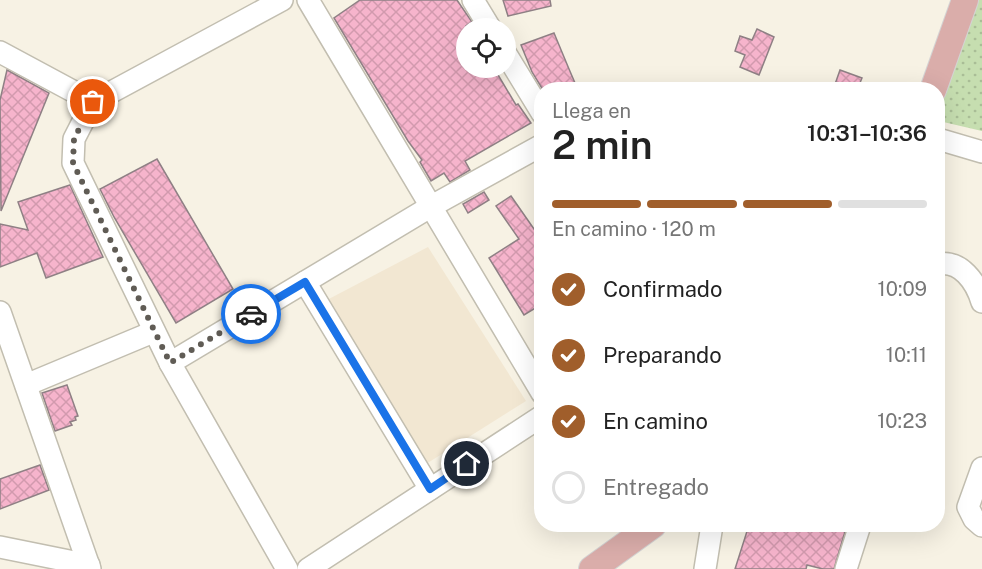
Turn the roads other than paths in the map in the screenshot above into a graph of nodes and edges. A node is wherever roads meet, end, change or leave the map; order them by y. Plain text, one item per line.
1 (282, 0) edge
2 (308, 0) edge
3 (473, 0) edge
4 (965, 0) edge
5 (251, 8) edge
6 (484, 18) edge
7 (0, 52) edge
8 (516, 71) edge
9 (936, 82) edge
10 (534, 101) edge
11 (93, 102) junction
12 (945, 141) edge
13 (534, 149) edge
14 (982, 152) edge
15 (430, 207) junction
16 (945, 262) edge
17 (305, 282) junction
18 (982, 302) edge
19 (0, 312) edge
20 (153, 332) junction
21 (170, 363) junction
22 (534, 380) edge
23 (26, 385) junction
24 (534, 421) edge
25 (982, 468) edge
26 (430, 489) junction
27 (982, 526) edge
28 (643, 532) edge
29 (711, 532) edge
30 (858, 532) edge
31 (0, 547) edge
32 (90, 567) edge
33 (287, 569) edge
34 (308, 569) edge
35 (592, 569) edge
36 (705, 569) edge
37 (846, 569) edge

1 - 5 street
2 - 15 street
3 - 6 street
4 - 9 main road
5 - 11 street
7 - 11 street
8 - 10 street
11 - 20 street
12 - 14 street
13 - 15 street
15 - 17 street
15 - 22 street
16 - 18 street
17 - 21 street
17 - 26 street
19 - 23 street
20 - 21 street
20 - 23 street
21 - 33 street
23 - 32 street
24 - 26 street
25 - 27 street
26 - 34 street
28 - 35 main road
29 - 36 street
30 - 37 street
31 - 32 street

